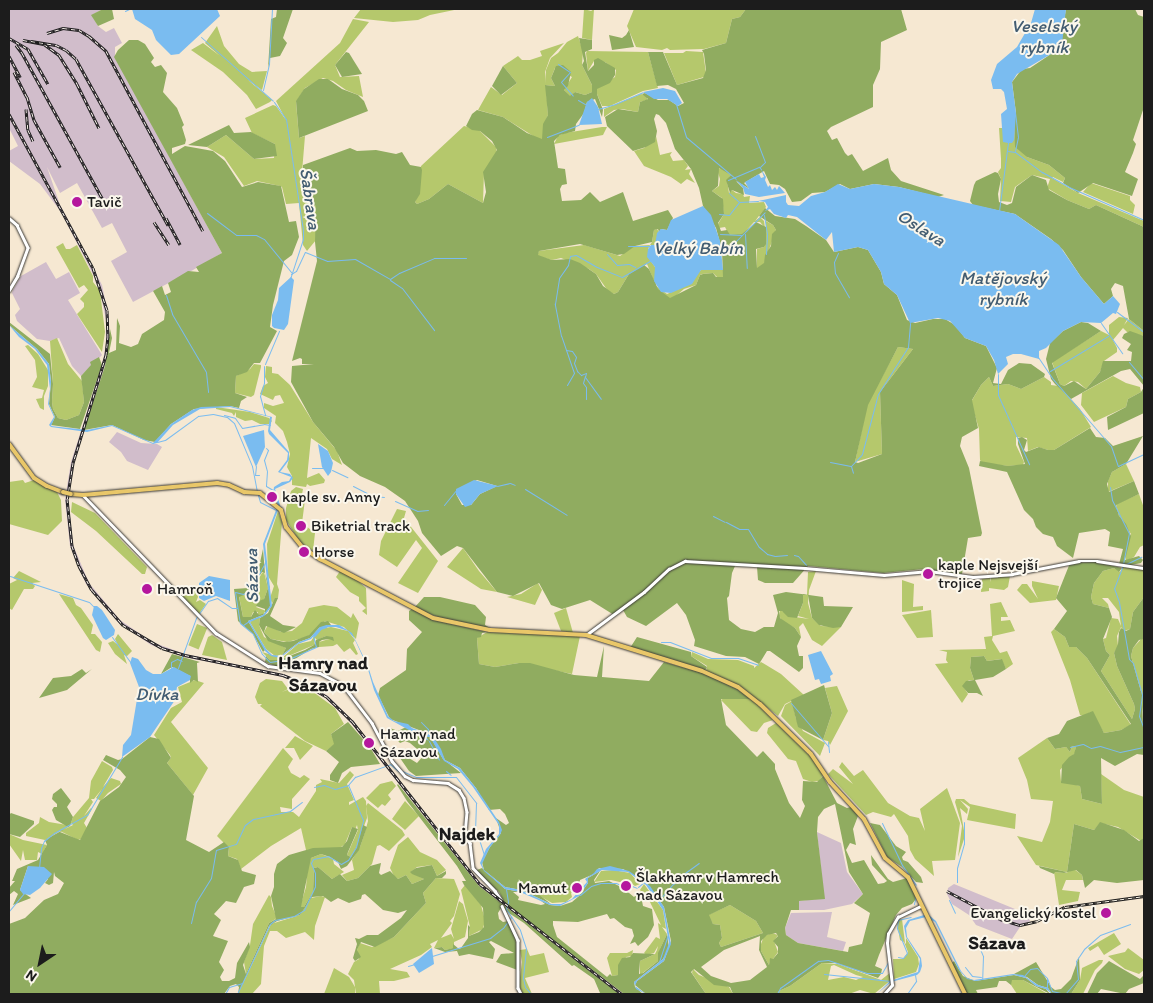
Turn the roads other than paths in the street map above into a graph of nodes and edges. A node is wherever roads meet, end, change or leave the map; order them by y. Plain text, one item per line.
1 (9, 218) edge
2 (9, 291) edge
3 (9, 444) edge
4 (82, 495) junction
5 (1144, 568) edge
6 (586, 635) junction
7 (501, 900) dead end
8 (923, 905) junction
9 (502, 906) dead end
10 (521, 994) edge
11 (884, 994) edge
12 (965, 994) edge

1 - 2 street
3 - 4 main road, bridge
4 - 6 main road
4 - 7 street
5 - 6 street
6 - 8 main road
8 - 11 street
8 - 12 main road
9 - 10 street

